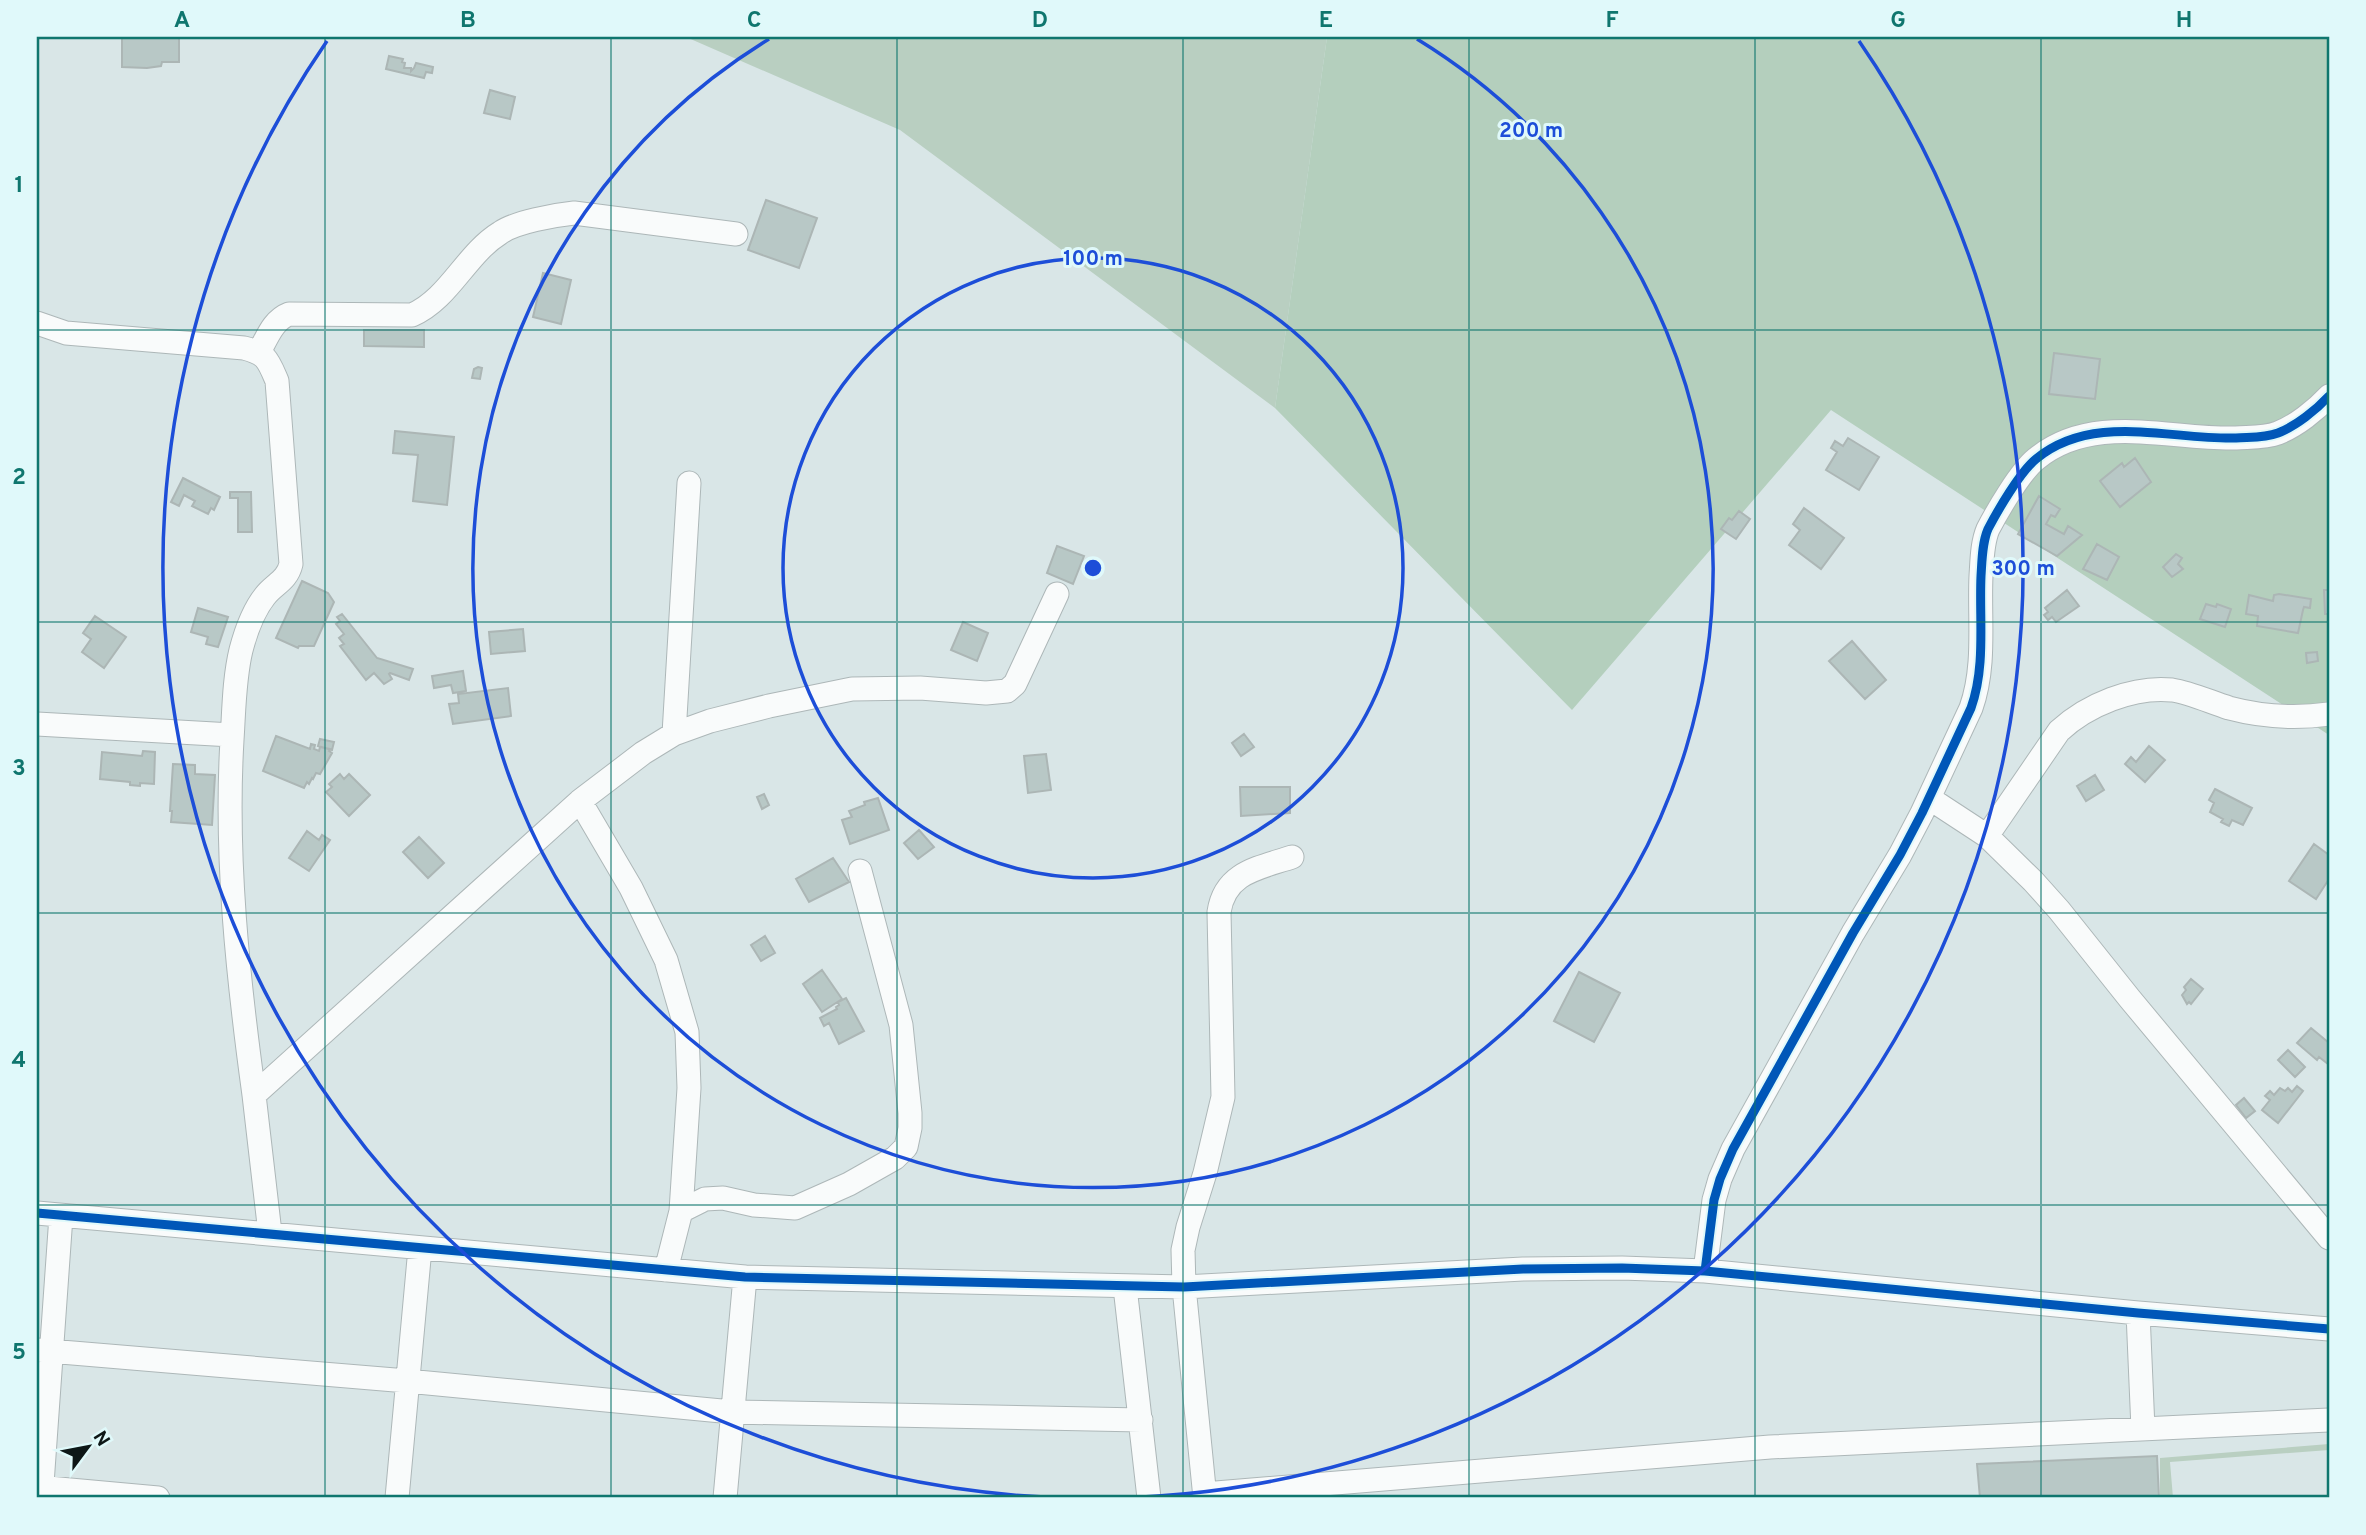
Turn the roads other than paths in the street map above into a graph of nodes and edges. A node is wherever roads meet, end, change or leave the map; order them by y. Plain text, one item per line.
1 (736, 233) dead end
2 (37, 323) edge
3 (259, 352) junction
4 (2329, 396) edge
5 (689, 483) dead end
6 (1057, 594) dead end
7 (2329, 713) edge
8 (37, 723) edge
9 (674, 734) junction
10 (232, 735) junction
11 (1929, 798) junction
12 (580, 801) junction
13 (1987, 836) junction
14 (1292, 858) dead end
15 (860, 871) dead end
16 (254, 1096) junction
17 (681, 1211) junction
18 (37, 1213) edge
19 (61, 1216) junction
20 (270, 1233) junction
21 (2329, 1238) edge
22 (420, 1248) junction
23 (666, 1269) junction
24 (1705, 1271) junction
25 (745, 1277) junction
26 (1125, 1287) junction
27 (1184, 1287) junction
28 (2138, 1313) junction
29 (2329, 1329) edge
30 (44, 1351) edge
31 (407, 1381) junction
32 (732, 1412) junction
33 (1141, 1420) junction
34 (2329, 1420) edge
35 (2143, 1429) junction
36 (40, 1491) edge
37 (1205, 1496) edge
38 (158, 1498) edge
39 (397, 1498) edge
40 (725, 1498) edge
41 (1149, 1498) edge

1 - 3 street
2 - 3 street
3 - 10 street
4 - 11 street
5 - 9 street
6 - 9 street
7 - 13 street
8 - 10 street
9 - 12 street
10 - 16 street
11 - 13 street
11 - 24 street
12 - 16 street
12 - 17 street
13 - 21 street
14 - 27 street
15 - 17 street
16 - 20 street
17 - 23 street
18 - 19 street
19 - 20 street
19 - 30 street
20 - 22 street
22 - 23 street
22 - 31 street
23 - 25 street
24 - 27 street
24 - 28 street
25 - 26 street
25 - 32 street
26 - 27 street
26 - 33 street
27 - 37 street
28 - 29 street
28 - 35 street
30 - 31 street
30 - 36 street
31 - 32 street
31 - 39 street
32 - 33 street
32 - 40 street
33 - 41 street
34 - 35 street
35 - 37 street
36 - 38 street

